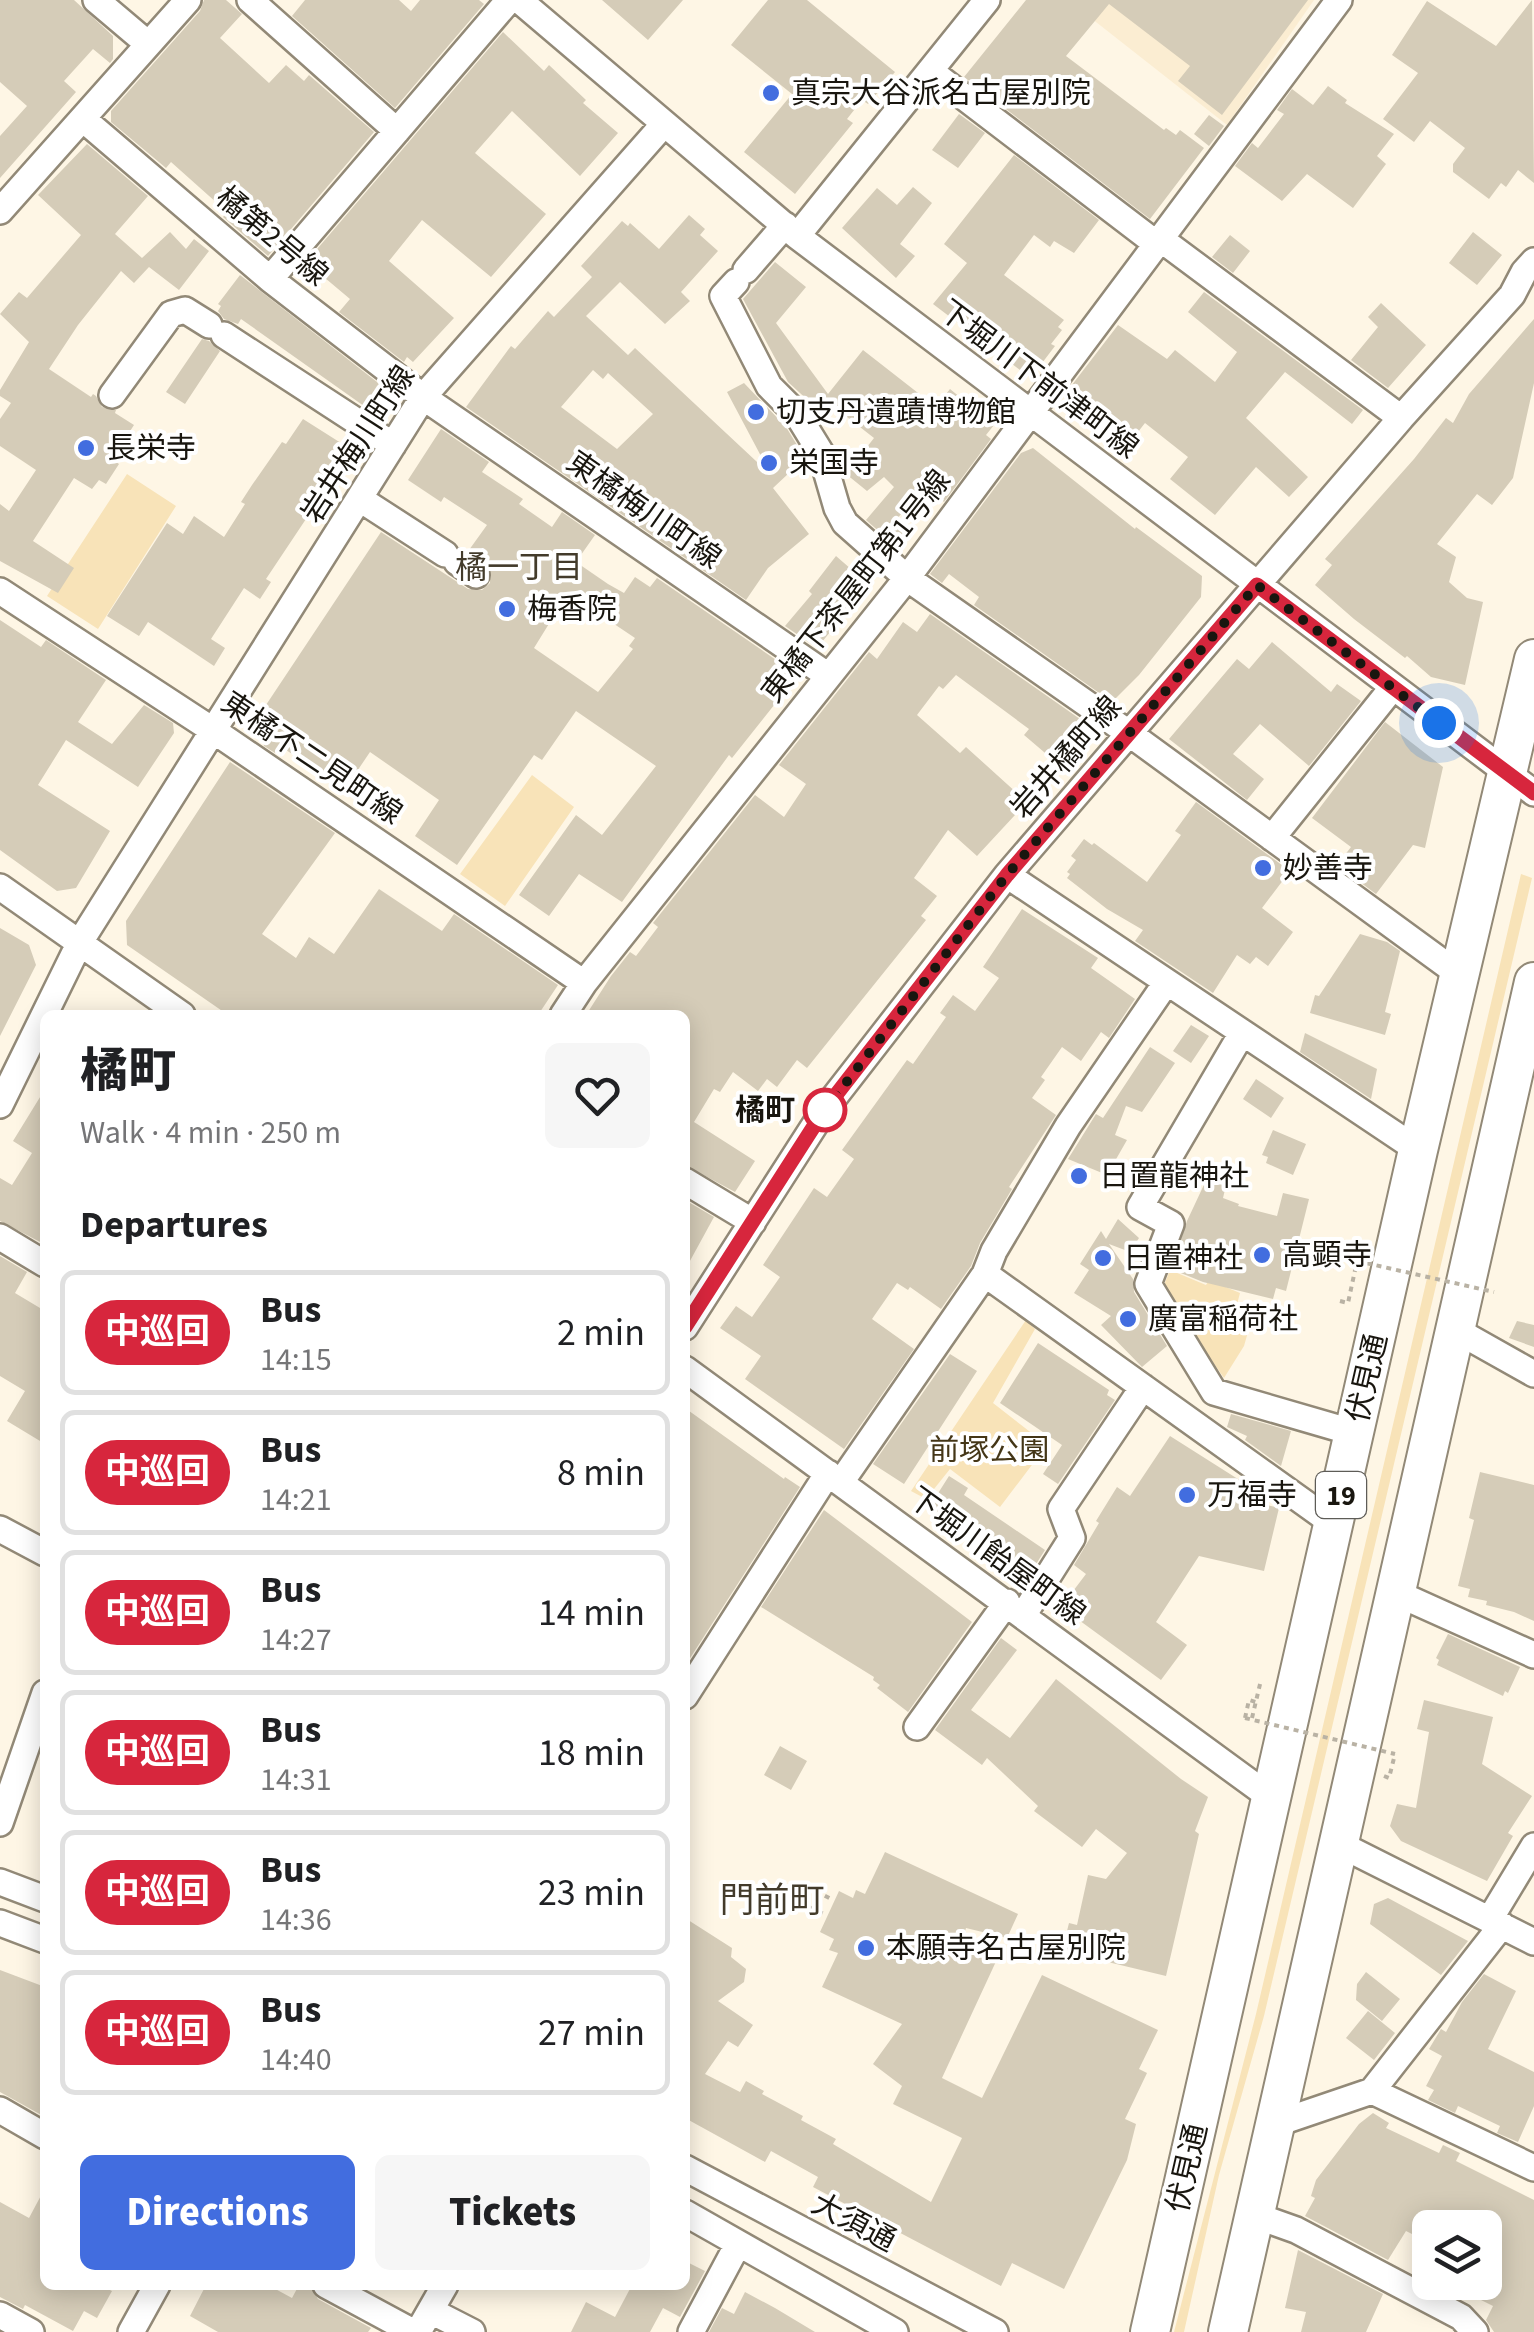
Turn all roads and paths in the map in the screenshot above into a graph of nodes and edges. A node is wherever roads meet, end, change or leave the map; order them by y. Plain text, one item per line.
1 (96, 0) edge
2 (188, 0) edge
3 (250, 0) edge
4 (509, 0) edge
5 (519, 0) edge
6 (987, 0) edge
7 (1338, 0) edge
8 (148, 44) junction
9 (930, 72) junction
10 (83, 119) junction
11 (664, 124) junction
12 (397, 130) junction
13 (0, 210) edge
14 (791, 231) junction
15 (1160, 243) junction
16 (1534, 261) edge
17 (270, 279) junction
18 (1523, 293) edge
19 (112, 395) dead end
20 (423, 397) junction
21 (1030, 414) junction
22 (1401, 418) junction
23 (394, 445) junction
24 (360, 498) junction
25 (459, 564) dead end
26 (907, 578) junction
27 (1257, 585) junction
28 (0, 591) edge
29 (1534, 658) edge
30 (827, 676) junction
31 (1393, 687) junction
32 (214, 731) junction
33 (1130, 734) junction
34 (1520, 784) edge
35 (1272, 838) junction
36 (1007, 875) junction
37 (0, 886) edge
38 (80, 942) junction
39 (1460, 975) junction
40 (1534, 982) edge
41 (584, 983) junction
42 (1166, 983) junction
43 (47, 1010) edge
44 (175, 1010) edge
45 (567, 1010) edge
46 (40, 1024) edge
47 (1242, 1034) junction
48 (1520, 1100) edge
49 (0, 1105) edge
50 (1418, 1150) junction
51 (690, 1185) edge
52 (753, 1222) junction
53 (0, 1237) edge
54 (40, 1261) edge
55 (984, 1274) junction
56 (1494, 1292) dead end
57 (1340, 1301) dead end
58 (690, 1318) edge
59 (1454, 1329) junction
60 (690, 1373) edge
61 (1534, 1374) edge
62 (1143, 1387) junction
63 (1355, 1434) junction
64 (834, 1478) junction
65 (1334, 1524) junction
66 (0, 1530) edge
67 (40, 1550) edge
68 (1394, 1592) junction
69 (1015, 1608) junction
70 (1534, 1655) edge
71 (1261, 1680) dead end
72 (690, 1689) edge
73 (1252, 1701) junction
74 (40, 1707) edge
75 (1252, 1718) dead end
76 (917, 1727) dead end
77 (1389, 1778) dead end
78 (1270, 1797) junction
79 (0, 1823) edge
80 (1339, 1844) junction
81 (1534, 1846) edge
82 (0, 1882) edge
83 (816, 1892) dead end
84 (40, 1897) edge
85 (833, 1900) dead end
86 (809, 1906) dead end
87 (826, 1915) dead end
88 (0, 1922) edge
89 (1496, 1922) junction
90 (40, 1938) edge
91 (1534, 1942) edge
92 (1372, 2090) junction
93 (0, 2110) edge
94 (1275, 2124) junction
95 (40, 2133) edge
96 (1534, 2168) edge
97 (690, 2171) edge
98 (1254, 2215) junction
99 (690, 2216) edge
100 (738, 2244) junction
101 (154, 2290) edge
102 (338, 2290) edge
103 (442, 2290) edge
104 (0, 2315) edge
105 (421, 2325) edge
106 (32, 2332) edge
107 (132, 2332) edge
108 (472, 2332) edge
109 (691, 2332) edge
110 (895, 2332) edge
111 (995, 2332) edge
112 (1150, 2332) edge
113 (1228, 2332) edge
114 (1475, 2332) edge

1 - 8 street
2 - 8 street
3 - 12 street
4 - 12 street
5 - 11 street, 下堀川下前津町線
6 - 9 street
7 - 15 street, 東橘下茶屋町第1号線
8 - 10 street
9 - 14 street
9 - 15 street
10 - 13 street
10 - 17 street, 橘第2号線
11 - 14 street, 下堀川下前津町線
11 - 20 street, 岩井梅川町線
12 - 17 street
14 - 21 street, 下堀川下前津町線
14 - 26 street
15 - 21 street, 東橘下茶屋町第1号線
15 - 22 street
16 - 18 street, 岩井橘町線
17 - 20 street, 橘第2号線
18 - 22 street, 岩井橘町線
19 - 23 street
20 - 23 street, 岩井梅川町線
20 - 30 street, 東橘梅川町線
21 - 26 street, 東橘下茶屋町第1号線
21 - 27 street, 下堀川下前津町線
22 - 27 street, 岩井橘町線
23 - 24 street, 岩井梅川町線
24 - 25 street
24 - 32 street, 岩井梅川町線
26 - 30 street, 東橘下茶屋町第1号線
26 - 33 street
27 - 31 street, 下堀川下前津町線
27 - 33 street, 岩井橘町線
28 - 32 street, 東橘不二見町線
29 - 34 highway, 伏見通 / 19
30 - 41 street, 東橘下茶屋町第1号線
31 - 34 street, 下堀川下前津町線
31 - 35 street
32 - 38 street, 岩井梅川町線
32 - 41 street, 東橘不二見町線
33 - 35 street
33 - 36 street, 岩井橘町線
34 - 39 highway, 伏見通 / 19
35 - 39 street
36 - 42 street
36 - 52 street, 岩井橘町線
37 - 38 street
38 - 43 street, 岩井梅川町線
38 - 44 street
39 - 50 highway, 伏見通 / 19
40 - 48 highway, 19
41 - 45 street, 東橘下茶屋町第1号線
42 - 47 street
42 - 55 street
46 - 49 street, 岩井梅川町線
47 - 50 street
47 - 63 street
48 - 59 highway, 19
50 - 63 highway, 伏見通 / 19
51 - 52 street
52 - 58 street, 岩井橘町線
53 - 54 street
55 - 62 street
55 - 64 street
56 - 57 path, bridge
59 - 61 street
59 - 68 highway, 19
60 - 64 street, 下堀川飴屋町線
62 - 65 street
62 - 69 street
63 - 65 highway, 伏見通 / 19
64 - 69 street, 下堀川飴屋町線
64 - 72 street
65 - 78 highway, 伏見通 / 19
66 - 67 street
68 - 70 street
68 - 80 highway, 19
69 - 76 street
69 - 78 street, 下堀川飴屋町線
71 - 73 path
73 - 75 path
73 - 77 path, bridge
74 - 79 street
78 - 112 highway, 伏見通 / 19
80 - 89 street
80 - 94 highway, 19
81 - 89 street
82 - 84 street
83 - 85 path
86 - 87 path
88 - 90 street
89 - 91 street
89 - 92 street
92 - 94 street
92 - 96 street
93 - 95 street
94 - 98 highway, 19
97 - 111 street, 大須通
98 - 113 highway, 19
98 - 114 street
99 - 100 street
100 - 109 street
100 - 110 street
101 - 107 street
102 - 105 street
103 - 105 street
104 - 106 street
105 - 108 street

